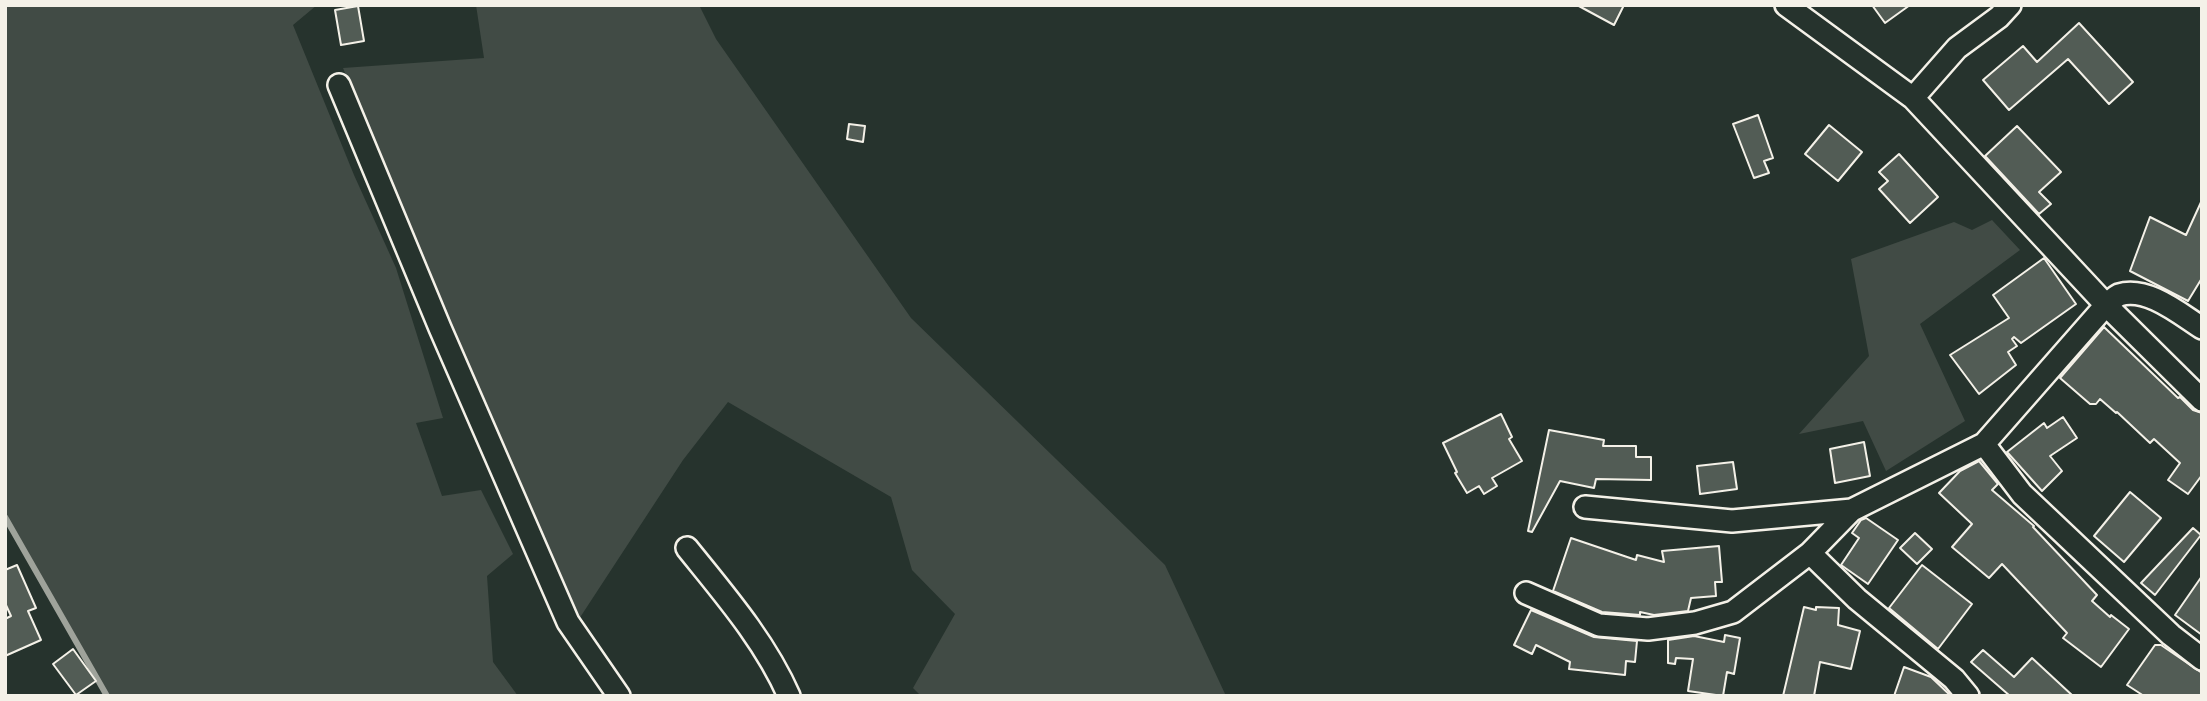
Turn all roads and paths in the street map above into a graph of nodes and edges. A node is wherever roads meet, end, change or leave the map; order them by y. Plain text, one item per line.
1 (1786, 5) edge
2 (2010, 5) edge
3 (339, 85) dead end
4 (1913, 98) junction
5 (2106, 305) junction
6 (2202, 328) edge
7 (2202, 400) edge
8 (1984, 444) junction
9 (1585, 507) dead end
10 (1852, 510) junction
11 (687, 548) dead end
12 (1810, 553) junction
13 (1526, 593) dead end
14 (2202, 659) edge
15 (619, 696) edge
16 (789, 696) edge
17 (1968, 696) edge

1 - 4 street
2 - 4 street
3 - 15 street
4 - 5 street
5 - 6 street
5 - 7 street
5 - 8 street
8 - 10 street
8 - 14 street
9 - 10 street
10 - 12 street
11 - 16 street
12 - 13 street
12 - 17 street

